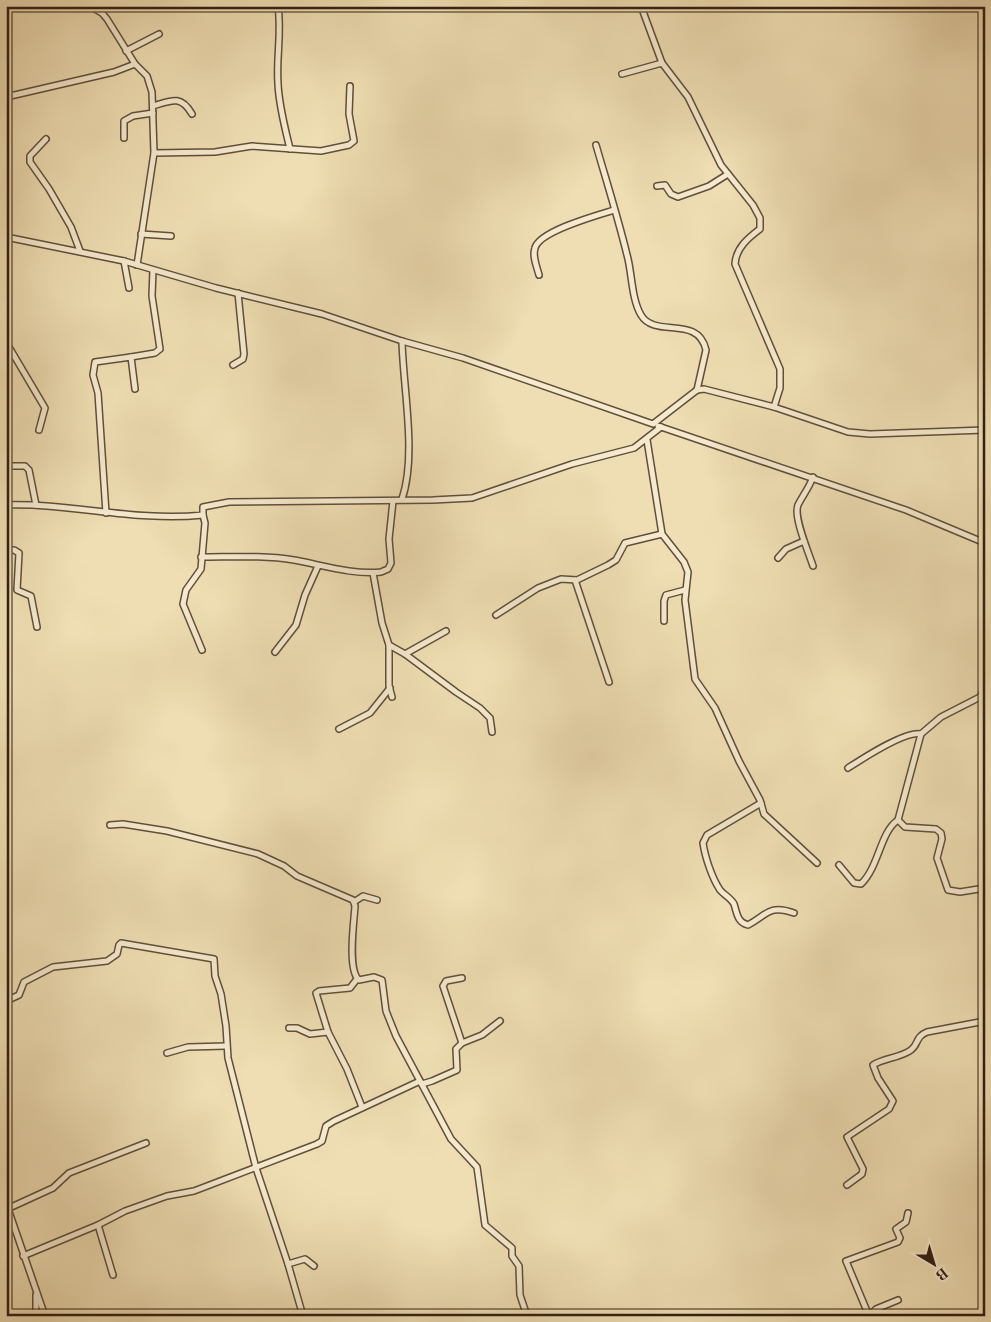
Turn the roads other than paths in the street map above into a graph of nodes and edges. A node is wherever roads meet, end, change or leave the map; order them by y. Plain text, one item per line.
1 (90, 6) edge
2 (278, 6) edge
3 (641, 6) edge
4 (159, 34) dead end
5 (126, 51) junction
6 (662, 63) junction
7 (134, 64) junction
8 (622, 74) dead end
9 (350, 86) dead end
10 (6, 97) edge
11 (153, 106) junction
12 (154, 113) junction
13 (192, 114) dead end
14 (124, 138) dead end
15 (46, 139) dead end
16 (596, 145) dead end
17 (290, 149) junction
18 (154, 153) junction
19 (728, 174) junction
20 (658, 186) dead end
21 (614, 210) junction
22 (141, 234) junction
23 (171, 236) dead end
24 (6, 238) edge
25 (80, 251) junction
26 (124, 261) junction
27 (136, 265) junction
28 (153, 270) junction
29 (540, 274) dead end
30 (129, 288) dead end
31 (238, 293) junction
32 (402, 341) junction
33 (6, 342) edge
34 (131, 357) junction
35 (233, 365) dead end
36 (135, 389) dead end
37 (697, 390) junction
38 (774, 407) junction
39 (653, 424) junction
40 (661, 427) junction
41 (39, 430) dead end
42 (985, 430) edge
43 (646, 440) junction
44 (9, 466) dead end
45 (813, 477) junction
46 (402, 499) junction
47 (393, 501) junction
48 (6, 505) edge
49 (36, 505) junction
50 (106, 513) junction
51 (203, 515) junction
52 (662, 534) junction
53 (804, 541) junction
54 (985, 543) edge
55 (6, 550) edge
56 (201, 557) junction
57 (778, 558) dead end
58 (318, 566) junction
59 (813, 566) dead end
60 (373, 573) junction
61 (575, 580) junction
62 (685, 590) junction
63 (496, 615) dead end
64 (664, 621) dead end
65 (37, 627) dead end
66 (446, 631) dead end
67 (389, 645) junction
68 (202, 650) dead end
69 (275, 652) dead end
70 (405, 654) junction
71 (985, 674) edge
72 (609, 682) dead end
73 (390, 688) junction
74 (983, 695) edge
75 (392, 696) dead end
76 (339, 729) dead end
77 (492, 732) dead end
78 (921, 734) junction
79 (848, 768) dead end
80 (761, 804) junction
81 (898, 820) junction
82 (110, 825) dead end
83 (817, 863) dead end
84 (839, 865) dead end
85 (985, 888) edge
86 (377, 900) dead end
87 (354, 902) junction
88 (794, 913) dead end
89 (462, 978) dead end
90 (357, 979) junction
91 (6, 1001) edge
92 (500, 1021) dead end
93 (985, 1021) edge
94 (289, 1028) dead end
95 (328, 1032) junction
96 (462, 1043) junction
97 (226, 1046) junction
98 (167, 1053) dead end
99 (421, 1082) junction
100 (362, 1108) junction
101 (146, 1143) dead end
102 (256, 1168) junction
103 (847, 1185) dead end
104 (7, 1206) edge
105 (908, 1213) dead end
106 (98, 1225) junction
107 (23, 1256) junction
108 (288, 1264) junction
109 (314, 1266) dead end
110 (114, 1275) dead end
111 (36, 1294) junction
112 (898, 1300) dead end
113 (36, 1316) edge
114 (45, 1316) edge
115 (303, 1316) edge
116 (448, 1316) edge
117 (472, 1316) edge
118 (527, 1316) edge
119 (869, 1316) edge

1 - 5 street
2 - 17 street
3 - 6 street
4 - 5 street
5 - 7 street
6 - 8 street
6 - 19 street
7 - 10 street
7 - 11 street
9 - 17 street
11 - 12 street
11 - 13 street
12 - 14 street
12 - 18 street
15 - 25 street
16 - 21 street
17 - 18 street
18 - 22 street
19 - 20 street
19 - 38 street
21 - 29 street
21 - 37 street
22 - 23 street
22 - 27 street
24 - 25 street
25 - 26 street
26 - 27 street
26 - 30 street
27 - 28 street
28 - 31 street
28 - 34 street
31 - 32 street
31 - 35 street
32 - 39 street
32 - 46 street
33 - 41 street
34 - 36 street
34 - 50 street
37 - 38 street
37 - 39 street
38 - 42 street
39 - 40 street
40 - 43 street
40 - 45 street
43 - 46 street
43 - 52 street
44 - 49 street
45 - 53 street
45 - 54 street
46 - 47 street
47 - 51 street
47 - 60 street
48 - 49 street
49 - 50 street
50 - 51 street
51 - 56 street
52 - 61 street
52 - 62 street
53 - 57 street
53 - 59 street
55 - 65 street
56 - 58 street
56 - 68 street
58 - 60 street
58 - 69 street
60 - 67 street
61 - 63 street
61 - 72 street
62 - 64 street
62 - 80 street
66 - 70 street
67 - 70 street
67 - 73 street
70 - 77 street
71 - 74 street
73 - 75 street
73 - 76 street
74 - 78 street
78 - 79 street
78 - 81 street
80 - 83 street
80 - 88 street
81 - 84 street
81 - 85 street
82 - 87 street
86 - 87 street
87 - 90 street
89 - 96 street
90 - 95 street
90 - 99 street
91 - 97 street
92 - 96 street
93 - 103 street
94 - 95 street
95 - 100 street
96 - 99 street
97 - 98 street
97 - 102 street
99 - 100 street
99 - 118 street
100 - 102 street
101 - 104 street
102 - 106 street
102 - 108 street
104 - 107 street
105 - 119 street
106 - 107 street
106 - 110 street
107 - 111 street
108 - 109 street
108 - 115 street
111 - 113 street
111 - 114 street
112 - 119 street
116 - 117 street

